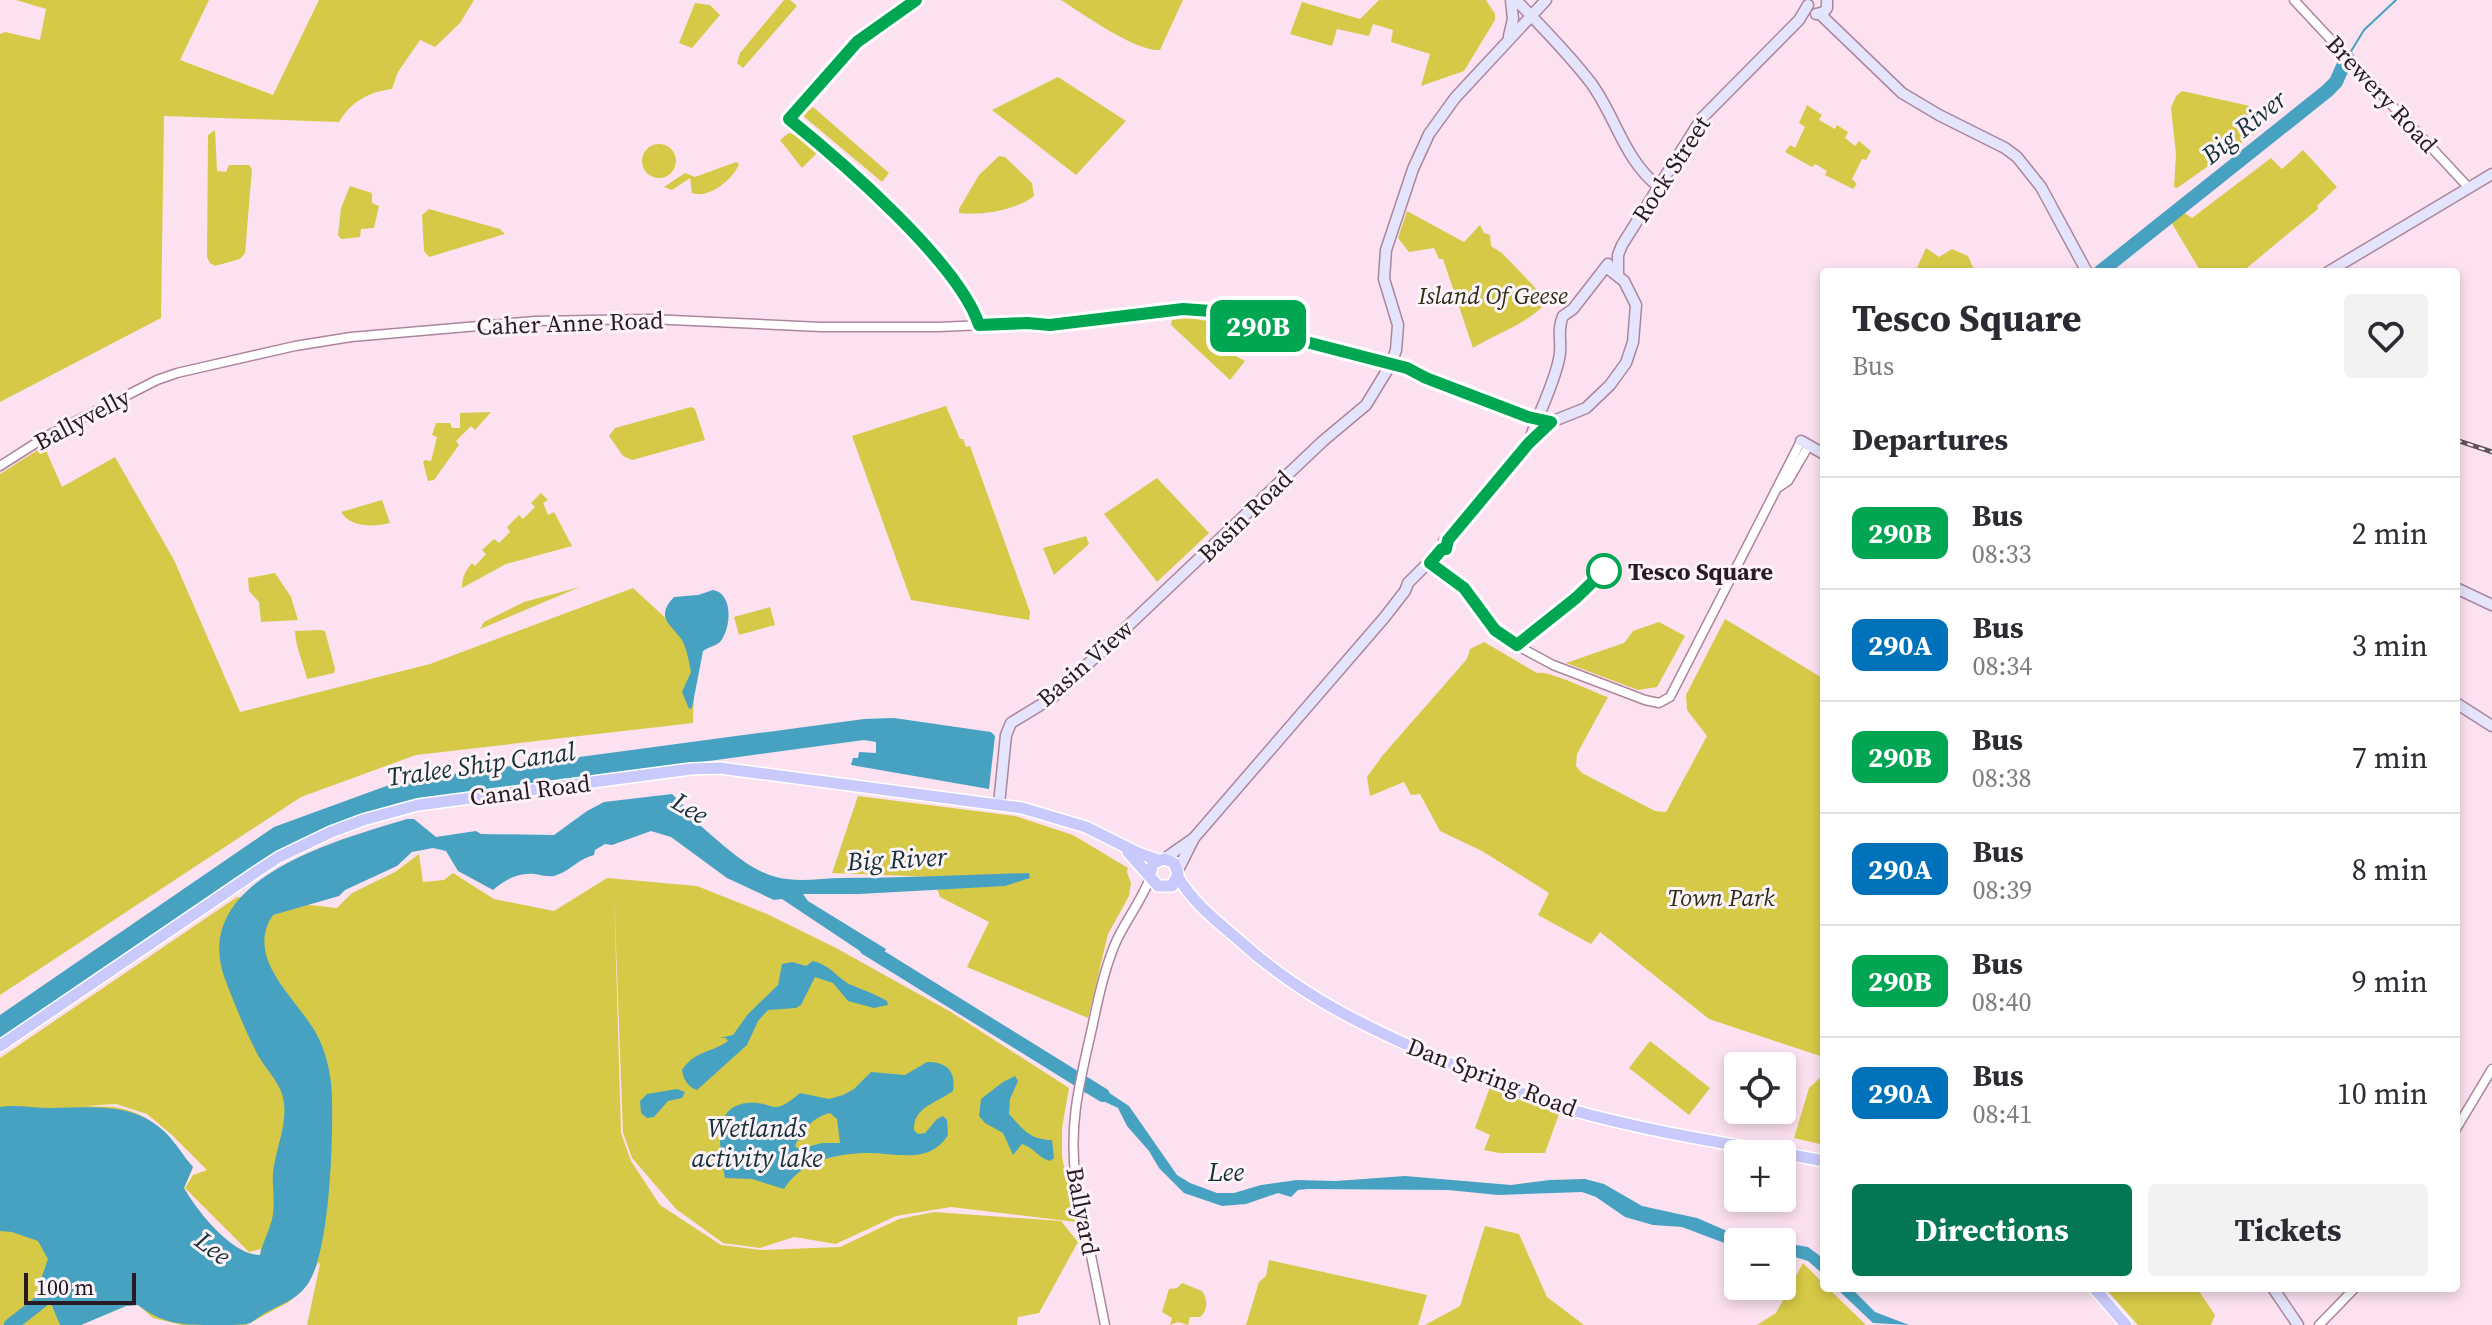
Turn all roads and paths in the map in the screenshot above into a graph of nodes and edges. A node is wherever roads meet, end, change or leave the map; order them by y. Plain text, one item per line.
1 (1513, 0) edge
2 (1546, 0) edge
3 (2294, 0) edge
4 (1818, 4) edge
5 (1530, 15) junction
6 (1509, 38) junction
7 (2492, 174) edge
8 (1659, 187) junction
9 (2469, 188) junction
10 (2075, 253) junction
11 (1618, 255) junction
12 (1606, 267) junction
13 (2076, 268) edge
14 (2082, 268) edge
15 (2335, 268) edge
16 (1618, 274) junction
17 (1390, 366) junction
18 (166, 377) joint
19 (1536, 420) junction
20 (1551, 422) junction
21 (1805, 443) joint
22 (1527, 446) junction
23 (1820, 452) edge
24 (0, 466) edge
25 (1430, 563) junction
26 (2460, 590) edge
27 (1160, 598) joint
28 (2492, 605) edge
29 (2460, 705) edge
30 (2492, 726) edge
31 (999, 804) junction
32 (1194, 838) junction
33 (1118, 844) junction
34 (1161, 860) junction
35 (1178, 874) junction
36 (1150, 876) junction
37 (1165, 888) junction
38 (1140, 903) junction
39 (1202, 907) junction
40 (0, 1046) edge
41 (2492, 1069) edge
42 (2460, 1122) edge
43 (1820, 1160) edge
44 (2097, 1292) edge
45 (2276, 1292) edge
46 (2351, 1292) edge
47 (1105, 1325) edge
48 (2126, 1325) edge
49 (2298, 1325) edge
50 (2319, 1325) edge

1 - 5 main road
1 - 6 main road
2 - 5 main road
3 - 9 street, Brewery Road
4 - 8 main road, Rock Street
4 - 10 main road
5 - 6 main road
5 - 8 main road
6 - 17 main road
7 - 9 main road
8 - 11 main road, Rock Street
9 - 15 main road
10 - 13 main road
10 - 14 main road
11 - 12 main road, Rock Street
11 - 16 main road
12 - 16 main road
12 - 19 main road, Rock Street
16 - 20 main road
17 - 18 street, Caher Anne Road
17 - 19 street, Caher Anne Road
17 - 27 main road, Basin Road
18 - 24 street, Ballyvelly
19 - 20 main road
19 - 22 main road
20 - 22 main road
21 - 23 main road
21 - 25 street
22 - 25 main road
25 - 32 main road
26 - 28 main road
27 - 31 main road, Basin View
29 - 30 main road
31 - 33 main road, Canal Road
31 - 40 main road, Canal Road
32 - 34 main road
32 - 35 main road
33 - 34 main road
33 - 36 main road
34 - 35 main road
34 - 36 main road
35 - 37 main road
35 - 39 main road
36 - 37 main road
36 - 38 street
37 - 38 street
37 - 39 main road
38 - 47 street, Ballyard
39 - 43 main road, Dan Spring Road
41 - 42 street
44 - 48 main road
45 - 49 main road
46 - 50 street

